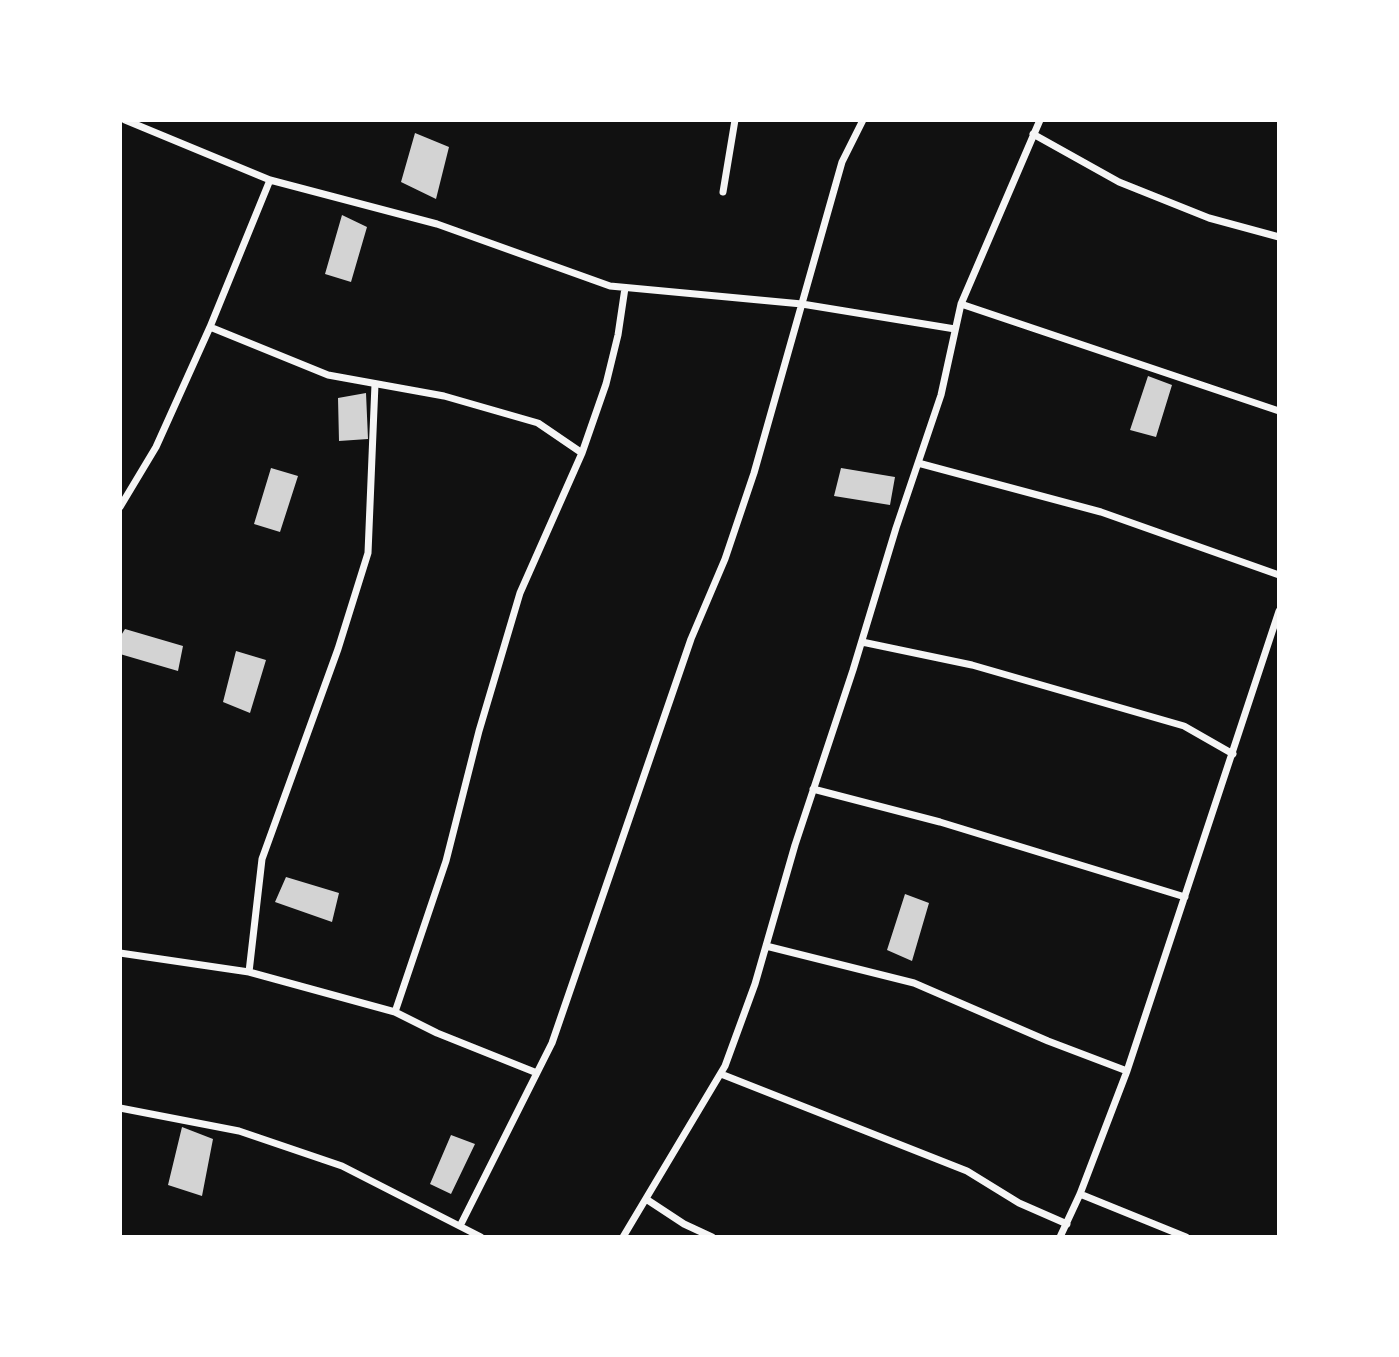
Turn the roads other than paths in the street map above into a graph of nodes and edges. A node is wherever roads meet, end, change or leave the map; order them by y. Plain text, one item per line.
1 (125, 120) edge
2 (735, 120) edge
3 (863, 120) edge
4 (1040, 120) edge
5 (1033, 134) junction
6 (270, 180) junction
7 (723, 192) dead end
8 (1279, 237) edge
9 (625, 288) junction
10 (802, 304) junction
11 (961, 304) junction
12 (210, 327) junction
13 (955, 329) junction
14 (375, 384) junction
15 (1279, 411) edge
16 (582, 453) junction
17 (918, 463) junction
18 (120, 507) edge
19 (1279, 575) edge
20 (1279, 611) edge
21 (862, 642) junction
22 (1233, 754) junction
23 (813, 789) junction
24 (1185, 897) junction
25 (766, 946) junction
26 (120, 953) edge
27 (249, 972) junction
28 (395, 1012) junction
29 (1127, 1071) junction
30 (537, 1073) junction
31 (721, 1074) junction
32 (120, 1108) edge
33 (1080, 1194) junction
34 (646, 1199) junction
35 (1067, 1224) junction
36 (460, 1226) junction
37 (481, 1237) edge
38 (623, 1237) edge
39 (712, 1237) edge
40 (1060, 1237) edge
41 (1186, 1237) edge

1 - 6 street
2 - 7 street
3 - 10 street
4 - 5 street
5 - 8 street
5 - 11 street
6 - 9 street
6 - 12 street
9 - 10 street
9 - 16 street
10 - 13 street
10 - 30 street
11 - 13 street
11 - 15 street
12 - 14 street
12 - 18 street
13 - 17 street
14 - 16 street
14 - 27 street
16 - 28 street
17 - 19 street
17 - 21 street
20 - 22 street
21 - 22 street
21 - 23 street
22 - 24 street
23 - 24 street
23 - 25 street
24 - 29 street
25 - 29 street
25 - 31 street
26 - 27 street
27 - 28 street
28 - 30 street
29 - 33 street
30 - 36 street
31 - 34 street
31 - 35 street
32 - 36 street
33 - 35 street
33 - 41 street
34 - 38 street
34 - 39 street
35 - 40 street
36 - 37 street

